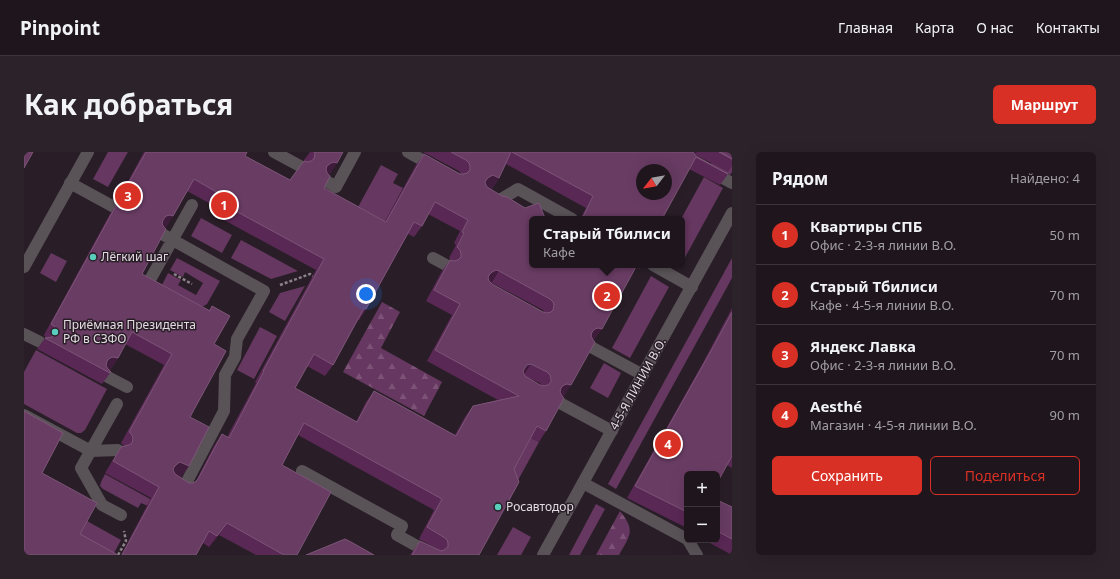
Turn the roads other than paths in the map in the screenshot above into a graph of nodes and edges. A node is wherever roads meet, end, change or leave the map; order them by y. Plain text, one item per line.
1 (88, 152) edge
2 (274, 152) edge
3 (355, 152) edge
4 (408, 152) edge
5 (698, 164) edge
6 (300, 166) edge
7 (448, 174) edge
8 (326, 181) edge
9 (70, 183) junction
10 (732, 183) edge
11 (485, 194) edge
12 (192, 204) dead end
13 (114, 207) edge
14 (567, 216) edge
15 (731, 218) edge
16 (167, 237) junction
17 (433, 258) dead end
18 (446, 265) edge
19 (24, 267) edge
20 (658, 268) edge
21 (151, 278) edge
22 (692, 287) junction
23 (24, 334) edge
24 (40, 342) dead end
25 (591, 347) edge
26 (643, 375) junction
27 (106, 376) edge
28 (127, 387) dead end
29 (560, 403) edge
30 (117, 404) dead end
31 (24, 415) edge
32 (612, 431) junction
33 (118, 450) edge
34 (91, 451) junction
35 (302, 471) dead end
36 (173, 481) edge
37 (583, 483) junction
38 (121, 515) road end
39 (684, 537) edge
40 (690, 543) edge
41 (433, 555) edge
42 (543, 555) edge
43 (697, 555) edge

1 - 9 street
2 - 6 street
3 - 8 street
4 - 7 street
5 - 10 street
9 - 13 street
9 - 19 street
11 - 14 street
12 - 16 street
15 - 22 street, 4-5-Я ЛИНИИ В.О.
16 - 21 street
16 - 36 street
17 - 18 street
20 - 22 street
22 - 26 street, 4-5-Я ЛИНИИ В.О.
23 - 24 street
25 - 26 street
26 - 32 street, 4-5-Я ЛИНИИ В.О.
27 - 28 street
29 - 32 street
30 - 34 street
31 - 34 street
32 - 37 street, 4-5-Я ЛИНИИ В.О.
33 - 34 street
34 - 38 street
35 - 41 street
37 - 39 street
37 - 42 street, 4-5-Я ЛИНИИ В.О.
40 - 43 street

